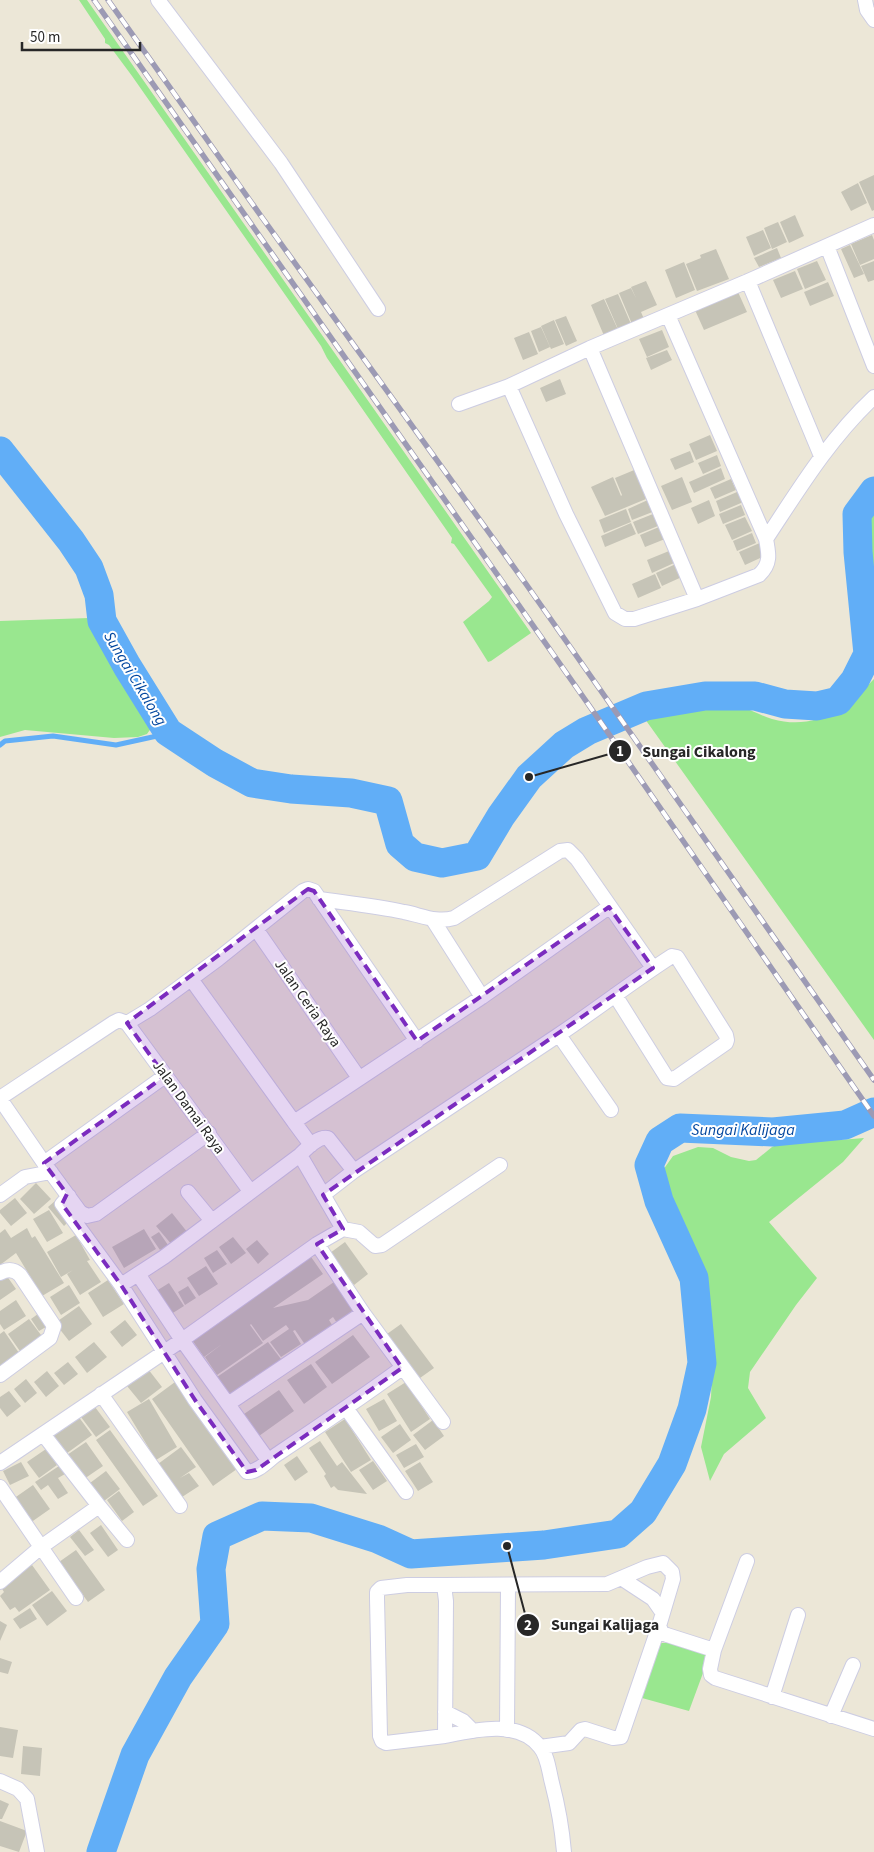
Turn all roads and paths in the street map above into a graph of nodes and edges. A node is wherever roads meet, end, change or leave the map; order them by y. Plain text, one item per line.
1 (158, 0) edge
2 (865, 0) edge
3 (874, 20) edge
4 (874, 224) edge
5 (827, 246) junction
6 (748, 281) junction
7 (378, 309) dead end
8 (668, 315) junction
9 (590, 348) junction
10 (874, 366) edge
11 (509, 386) junction
12 (874, 397) edge
13 (459, 404) dead end
14 (821, 456) junction
15 (766, 540) junction
16 (697, 599) junction
17 (319, 898) junction
18 (609, 907) junction
19 (433, 920) junction
20 (256, 928) junction
21 (652, 968) junction
22 (192, 979) junction
23 (615, 995) junction
24 (482, 997) junction
25 (127, 1023) junction
26 (558, 1035) junction
27 (417, 1041) junction
28 (165, 1076) junction
29 (359, 1078) junction
30 (0, 1098) edge
31 (611, 1110) dead end
32 (294, 1122) junction
33 (209, 1133) junction
34 (310, 1145) junction
35 (300, 1155) junction
36 (500, 1165) dead end
37 (44, 1170) junction
38 (354, 1171) junction
39 (250, 1191) junction
40 (188, 1192) dead end
41 (0, 1195) edge
42 (322, 1195) junction
43 (68, 1196) junction
44 (212, 1221) junction
45 (343, 1229) junction
46 (317, 1244) junction
47 (0, 1273) edge
48 (138, 1274) junction
49 (121, 1285) junction
50 (363, 1313) junction
51 (182, 1340) junction
52 (164, 1352) junction
53 (402, 1368) junction
54 (0, 1375) edge
55 (101, 1394) junction
56 (228, 1404) junction
57 (346, 1408) junction
58 (443, 1422) dead end
59 (43, 1434) junction
60 (268, 1460) junction
61 (0, 1463) edge
62 (0, 1487) edge
63 (406, 1492) dead end
64 (99, 1506) junction
65 (180, 1506) dead end
66 (127, 1540) dead end
67 (41, 1547) junction
68 (747, 1561) dead end
69 (621, 1578) junction
70 (0, 1582) edge
71 (444, 1585) junction
72 (508, 1585) junction
73 (76, 1598) dead end
74 (662, 1612) junction
75 (798, 1615) dead end
76 (658, 1626) junction
77 (714, 1650) junction
78 (853, 1665) dead end
79 (772, 1697) junction
80 (445, 1712) junction
81 (831, 1716) junction
82 (874, 1729) edge
83 (507, 1730) junction
84 (473, 1731) junction
85 (445, 1736) junction
86 (540, 1747) junction
87 (0, 1781) edge
88 (37, 1852) edge
89 (564, 1852) edge

1 - 7 street
2 - 3 street
4 - 5 street
5 - 6 street
5 - 10 street
6 - 8 street
6 - 14 street
8 - 9 street
8 - 15 street
9 - 11 street
9 - 16 street
11 - 13 street
11 - 16 street
12 - 14 street
14 - 15 street
15 - 16 street
17 - 19 street
17 - 20 street
17 - 27 street
18 - 19 street
18 - 21 street
18 - 24 street
19 - 24 street
20 - 22 street
20 - 29 street, Jalan Ceria Raya
21 - 23 street
21 - 23 street
22 - 25 street
22 - 32 street
23 - 26 street
24 - 27 street
25 - 28 street, Jalan Damai Raya
25 - 30 street
26 - 31 street
26 - 38 street
27 - 29 street
28 - 33 street, Jalan Damai Raya
28 - 37 street
29 - 32 street
30 - 37 street
32 - 34 street
33 - 39 street, Jalan Damai Raya
33 - 43 street
34 - 35 street
34 - 38 street
35 - 39 street
35 - 42 street
36 - 45 street
37 - 41 street
37 - 43 street
38 - 42 street
39 - 44 street
40 - 44 street
42 - 45 street
43 - 49 street
44 - 48 street
45 - 46 street
46 - 50 street
46 - 51 street
47 - 54 street
48 - 49 street
48 - 51 street
49 - 52 street
50 - 53 street
50 - 56 street
51 - 52 street
51 - 56 street
52 - 55 street
52 - 60 street
53 - 57 street
53 - 58 street
55 - 59 street
55 - 65 street
56 - 60 street
57 - 60 street
57 - 63 street
59 - 61 street
59 - 64 street
62 - 67 street
64 - 66 street
64 - 67 street
67 - 70 street
67 - 73 street
68 - 77 street
69 - 72 street
69 - 74 street
69 - 74 street
71 - 72 street
71 - 80 street
71 - 85 street
72 - 83 street
74 - 76 street
75 - 79 street
76 - 77 street
76 - 86 street
77 - 79 street
78 - 81 street
79 - 81 street
80 - 84 street
80 - 85 street
81 - 82 street
83 - 84 street
83 - 86 street
84 - 85 street
86 - 89 street
87 - 88 street

